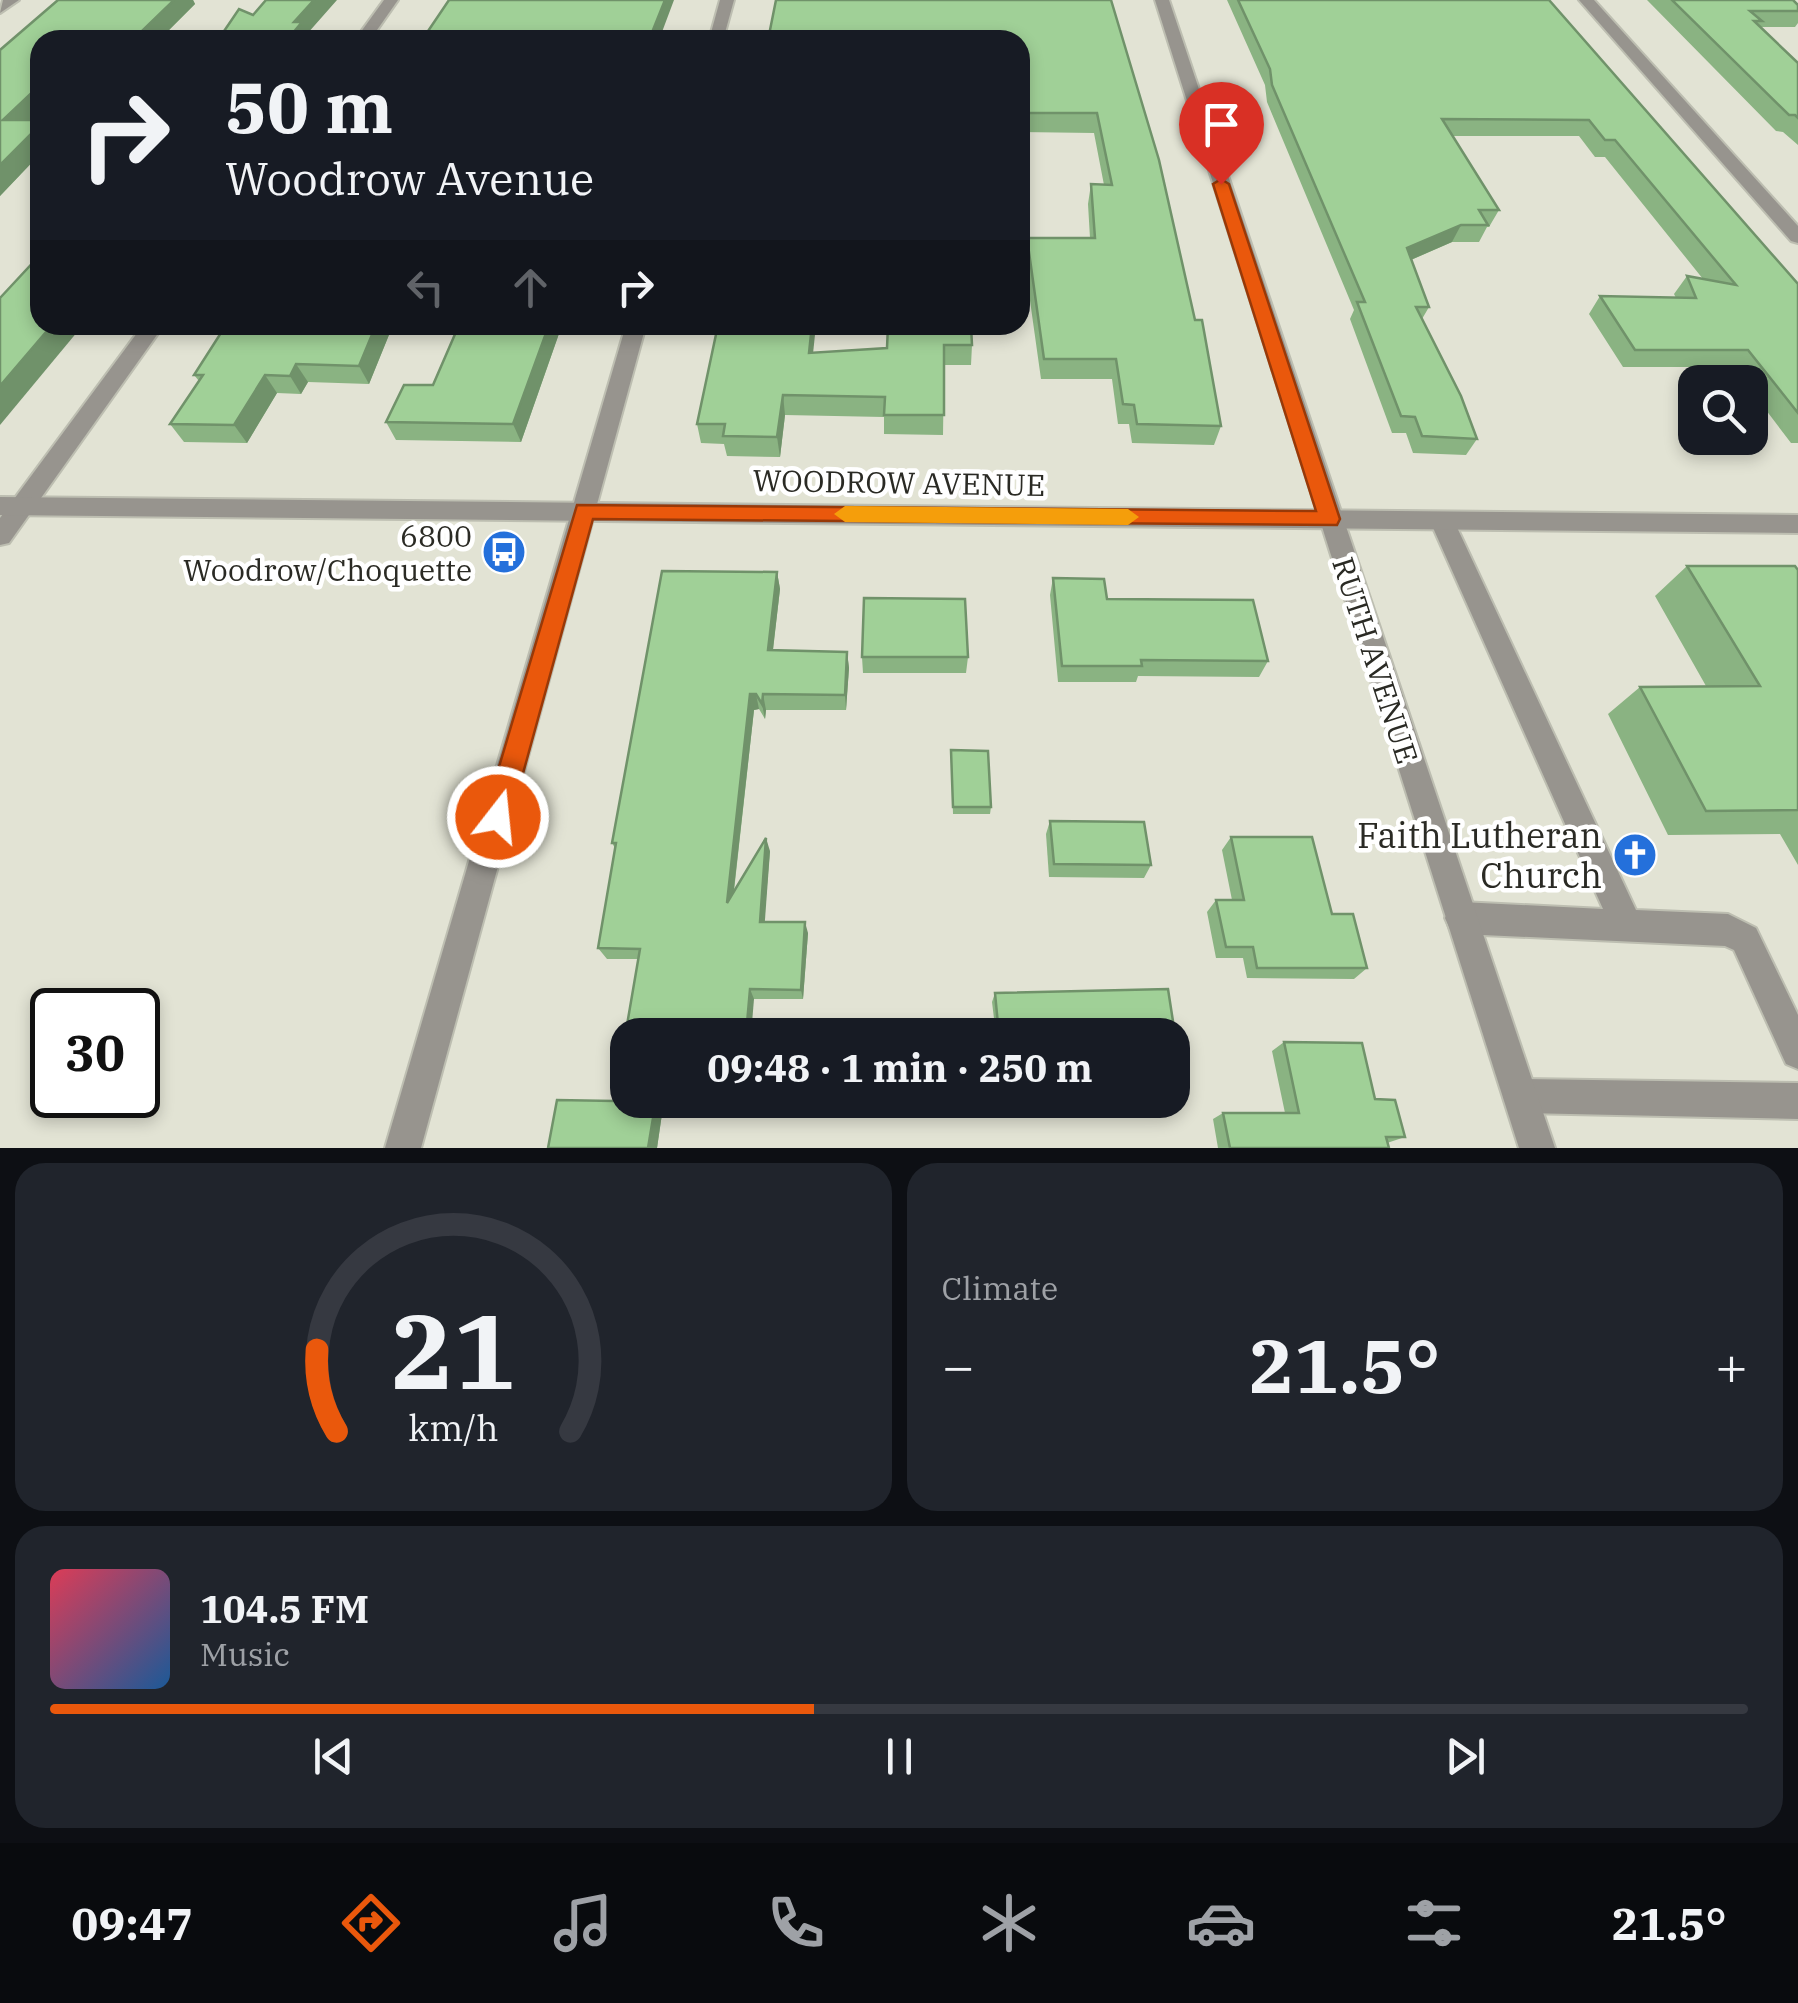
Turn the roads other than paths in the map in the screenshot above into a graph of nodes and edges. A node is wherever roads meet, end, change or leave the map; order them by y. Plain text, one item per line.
1 (12, 0) edge
2 (391, 0) edge
3 (728, 0) edge
4 (1162, 0) edge
5 (1586, 0) edge
6 (0, 10) edge
7 (369, 30) edge
8 (719, 30) edge
9 (1798, 237) edge
10 (146, 335) edge
11 (633, 335) edge
12 (11, 506) edge
13 (584, 511) junction
14 (1330, 519) junction
15 (1442, 520) junction
16 (1798, 524) edge
17 (0, 536) edge
18 (1461, 918) junction
19 (1627, 924) junction
20 (1798, 1052) edge
21 (1520, 1096) junction
22 (1798, 1101) edge
23 (404, 1148) edge
24 (1537, 1148) edge

1 - 6 street
2 - 7 street
3 - 8 street
4 - 14 street, RUTH AVENUE
5 - 9 street
10 - 12 street
11 - 13 street
12 - 13 street, WOODROW AVENUE
12 - 17 street
13 - 14 street, WOODROW AVENUE
13 - 23 street
14 - 15 street, WOODROW AVENUE
14 - 18 street, RUTH AVENUE
15 - 16 street, WOODROW AVENUE
15 - 19 street
18 - 19 street
18 - 21 street, RUTH AVENUE
19 - 20 street
21 - 22 street
21 - 24 street, RUTH AVENUE

